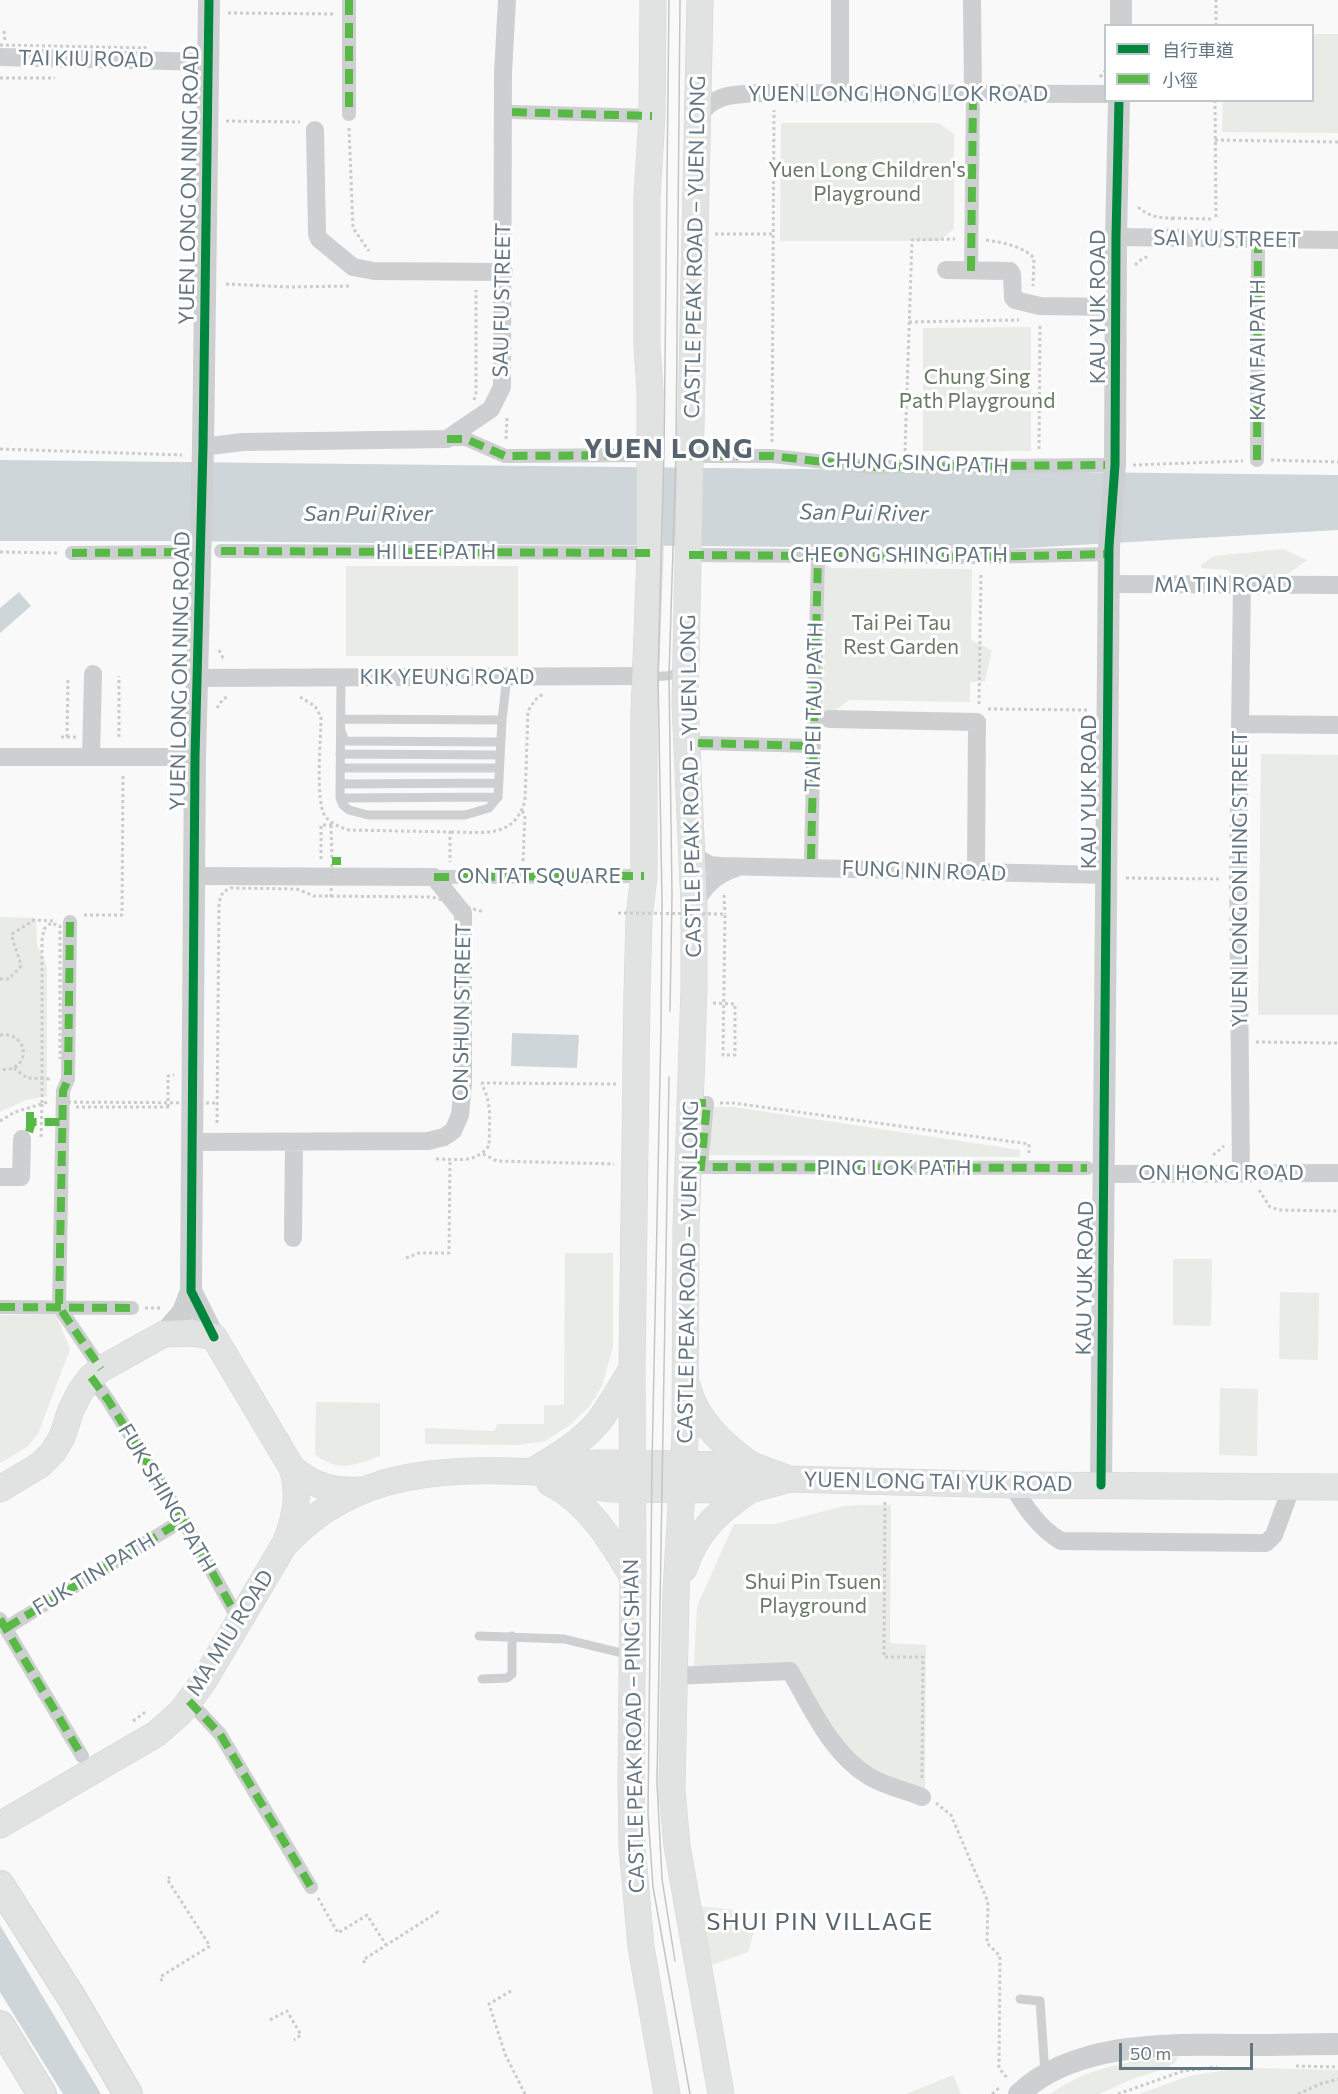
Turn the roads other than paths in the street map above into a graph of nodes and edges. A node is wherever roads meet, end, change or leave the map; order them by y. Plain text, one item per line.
1 (507, 0) edge
2 (653, 0) edge
3 (700, 0) edge
4 (840, 0) edge
5 (972, 0) edge
6 (1121, 0) edge
7 (216, 6) edge
8 (349, 7) edge
9 (1121, 24) edge
10 (0, 57) edge
11 (209, 62) junction
12 (840, 92) junction
13 (973, 94) junction
14 (1104, 94) edge
15 (1119, 102) edge
16 (512, 112) dead end
17 (652, 116) junction
18 (698, 116) junction
19 (349, 118) road end
20 (310, 126) road end
21 (1116, 237) junction
22 (1258, 240) junction
23 (1338, 240) edge
24 (946, 270) dead end
25 (971, 271) junction
26 (504, 272) junction
27 (1115, 307) junction
28 (447, 439) junction
29 (196, 451) junction
30 (651, 455) junction
31 (690, 459) junction
32 (1257, 460) road end
33 (1116, 469) junction
34 (1109, 550) junction
35 (200, 551) junction
36 (650, 551) junction
37 (72, 553) road end
38 (689, 553) junction
39 (818, 554) junction
40 (1108, 584) junction
41 (1242, 585) junction
42 (1338, 585) edge
43 (687, 658) junction
44 (93, 674) dead end
45 (507, 676) junction
46 (645, 676) junction
47 (198, 678) junction
48 (341, 678) junction
49 (829, 719) dead end
50 (501, 720) junction
51 (340, 724) junction
52 (1240, 724) junction
53 (1338, 726) edge
54 (500, 741) junction
55 (698, 743) dead end
56 (814, 746) junction
57 (340, 754) junction
58 (500, 755) junction
59 (0, 757) edge
60 (92, 757) junction
61 (195, 757) junction
62 (340, 768) junction
63 (499, 768) junction
64 (340, 783) junction
65 (499, 783) junction
66 (498, 797) junction
67 (340, 798) junction
68 (691, 854) junction
69 (811, 859) dead end
70 (741, 867) junction
71 (976, 872) junction
72 (194, 876) junction
73 (644, 876) junction
74 (442, 877) junction
75 (1114, 877) junction
76 (694, 905) junction
77 (70, 922) road end
78 (699, 1103) junction
79 (21, 1139) dead end
80 (192, 1142) junction
81 (294, 1142) junction
82 (701, 1167) joint
83 (1096, 1171) junction
84 (1241, 1172) junction
85 (1338, 1173) edge
86 (0, 1177) edge
87 (293, 1238) dead end
88 (191, 1291) junction
89 (0, 1307) edge
90 (59, 1307) junction
91 (132, 1308) road end
92 (164, 1334) junction
93 (214, 1337) junction
94 (632, 1369) junction
95 (96, 1373) junction
96 (685, 1374) junction
97 (633, 1463) junction
98 (751, 1465) junction
99 (292, 1468) junction
100 (520, 1472) junction
101 (567, 1473) junction
102 (683, 1477) junction
103 (789, 1479) junction
104 (1012, 1485) junction
105 (1101, 1485) junction
106 (1292, 1486) junction
107 (1338, 1487) edge
108 (0, 1489) edge
109 (632, 1489) junction
110 (361, 1490) junction
111 (750, 1490) junction
112 (183, 1520) junction
113 (283, 1547) junction
114 (633, 1578) junction
115 (676, 1592) junction
116 (240, 1622) junction
117 (3, 1623) edge
118 (479, 1636) dead end
119 (512, 1636) junction
120 (632, 1656) junction
121 (674, 1676) junction
122 (482, 1680) dead end
123 (189, 1701) junction
124 (82, 1756) dead end
125 (922, 1797) road end
126 (0, 1825) edge
127 (0, 1885) edge
128 (311, 1887) road end
129 (1020, 1999) dead end
130 (0, 2025) edge
131 (1338, 2044) edge
132 (1045, 2073) junction
133 (1014, 2087) edge
134 (42, 2094) edge
135 (128, 2094) edge
136 (667, 2094) edge
137 (721, 2094) edge

1 - 26 street, SAU FU STREET
2 - 17 main road, CASTLE PEAK ROAD – YUEN LONG
3 - 18 main road, CASTLE PEAK ROAD – YUEN LONG
4 - 12 street
5 - 13 street
6 - 9 street
7 - 11 street, YUEN LONG ON NING ROAD
8 - 19 street
10 - 11 street, TAI KIU ROAD
11 - 29 street, YUEN LONG ON NING ROAD
12 - 13 street, YUEN LONG HONG LOK ROAD
12 - 18 street, YUEN LONG HONG LOK ROAD
13 - 14 street, YUEN LONG HONG LOK ROAD
13 - 25 street
15 - 21 street, KAU YUK ROAD
16 - 17 street
17 - 30 main road, CASTLE PEAK ROAD – YUEN LONG
18 - 31 main road, CASTLE PEAK ROAD – YUEN LONG
20 - 26 street
21 - 22 street, SAI YU STREET
21 - 27 street, KAU YUK ROAD
22 - 23 street, SAI YU STREET
22 - 32 street, KAM FAI PATH
24 - 25 street
25 - 27 street
26 - 28 street, SAU FU STREET
27 - 33 street, KAU YUK ROAD
28 - 29 street
28 - 30 street
29 - 35 street, YUEN LONG ON NING ROAD
30 - 36 main road, CASTLE PEAK ROAD – YUEN LONG
31 - 33 street, CHUNG SING PATH
31 - 38 main road, CASTLE PEAK ROAD – YUEN LONG
33 - 34 street, KAU YUK ROAD
34 - 39 street, CHEONG SHING PATH
34 - 40 street, KAU YUK ROAD
35 - 36 street, HI LEE PATH
35 - 37 street, HI LEE PATH
35 - 47 street, YUEN LONG ON NING ROAD
36 - 46 main road, CASTLE PEAK ROAD – YUEN LONG
38 - 39 street, CHEONG SHING PATH
38 - 43 main road, CASTLE PEAK ROAD – YUEN LONG
39 - 56 street, TAI PEI TAU PATH
40 - 41 street, MA TIN ROAD
40 - 75 street, KAU YUK ROAD
41 - 42 street, MA TIN ROAD
41 - 52 street, YUEN LONG ON HING STREET
43 - 46 lane, KIK YEUNG ROAD
43 - 68 main road, CASTLE PEAK ROAD – YUEN LONG
44 - 60 street
45 - 46 street, KIK YEUNG ROAD
45 - 48 street, KIK YEUNG ROAD
45 - 50 lane
46 - 73 main road, CASTLE PEAK ROAD – YUEN LONG
47 - 48 street, KIK YEUNG ROAD
47 - 61 street, YUEN LONG ON NING ROAD
48 - 51 lane
49 - 71 street
50 - 51 lane
50 - 54 lane
51 - 54 lane
51 - 57 lane
52 - 53 street
52 - 84 street, YUEN LONG ON HING STREET
54 - 58 lane
55 - 56 street
56 - 69 street, TAI PEI TAU PATH
57 - 58 lane
57 - 62 lane
58 - 63 lane
59 - 60 street
60 - 61 street
61 - 72 street, YUEN LONG ON NING ROAD
62 - 63 lane
62 - 64 lane
63 - 65 lane
64 - 65 lane
64 - 67 lane
65 - 66 lane
66 - 67 lane
66 - 67 lane
68 - 70 street, FUNG NIN ROAD
68 - 76 main road, CASTLE PEAK ROAD – YUEN LONG
70 - 71 street, FUNG NIN ROAD
70 - 76 street, FUNG NIN ROAD
71 - 75 street, FUNG NIN ROAD
72 - 74 street
72 - 80 street, YUEN LONG ON NING ROAD
73 - 74 street, ON TAT SQUARE
73 - 94 main road, CASTLE PEAK ROAD – YUEN LONG
74 - 81 street, ON SHUN STREET
75 - 83 street, KAU YUK ROAD
76 - 78 main road, CASTLE PEAK ROAD – YUEN LONG
77 - 90 street
78 - 82 street, CASTLE PEAK ROAD – YUEN LONG
78 - 96 main road, CASTLE PEAK ROAD – YUEN LONG
79 - 86 street
80 - 81 street, ON SHUN STREET
80 - 88 street, YUEN LONG ON NING ROAD
81 - 87 street
82 - 83 street, PING LOK PATH
83 - 84 street, ON HONG ROAD
83 - 105 street, KAU YUK ROAD
84 - 85 street, ON HONG ROAD
88 - 92 street
88 - 93 street, YUEN LONG ON NING ROAD
89 - 90 street
90 - 91 street
90 - 95 street, FUK SHING PATH
92 - 93 main road
92 - 95 main road
93 - 99 main road, YUEN LONG ON NING ROAD
94 - 97 main road, CASTLE PEAK ROAD – YUEN LONG
94 - 100 main road
95 - 108 main road
95 - 112 street, FUK SHING PATH
96 - 98 main road
96 - 102 main road, CASTLE PEAK ROAD – YUEN LONG
97 - 101 main road, YUEN LONG TAI YUK ROAD
97 - 102 main road, YUEN LONG TAI YUK ROAD
97 - 109 main road, CASTLE PEAK ROAD – PING SHAN
98 - 102 main road, YUEN LONG TAI YUK ROAD
98 - 103 main road, YUEN LONG TAI YUK ROAD
99 - 110 main road, MA MIU ROAD
99 - 113 main road
100 - 101 main road, MA MIU ROAD
100 - 110 main road, MA MIU ROAD
100 - 114 main road
101 - 109 main road, YUEN LONG TAI YUK ROAD
102 - 109 main road, YUEN LONG TAI YUK ROAD
102 - 111 main road, YUEN LONG TAI YUK ROAD
102 - 115 main road, CASTLE PEAK ROAD – PING SHAN
103 - 104 main road, YUEN LONG TAI YUK ROAD
103 - 111 main road, YUEN LONG TAI YUK ROAD
104 - 105 main road, YUEN LONG TAI YUK ROAD
104 - 106 street
105 - 106 main road, YUEN LONG TAI YUK ROAD
106 - 107 main road, YUEN LONG TAI YUK ROAD
109 - 114 main road, CASTLE PEAK ROAD – PING SHAN
110 - 113 main road, MA MIU ROAD
111 - 115 main road
112 - 116 street, FUK SHING PATH
112 - 117 street, FUK TIN PATH
113 - 116 main road, MA MIU ROAD
114 - 120 main road, CASTLE PEAK ROAD – PING SHAN
115 - 121 main road, CASTLE PEAK ROAD – PING SHAN
116 - 123 main road, MA MIU ROAD
117 - 124 street
118 - 119 lane
119 - 120 lane
119 - 122 lane
120 - 136 main road, CASTLE PEAK ROAD – PING SHAN
121 - 125 street
121 - 137 main road, CASTLE PEAK ROAD – PING SHAN
123 - 126 main road, MA MIU ROAD
123 - 128 street
127 - 135 main road
129 - 132 lane
130 - 134 main road
131 - 132 street
132 - 133 street

